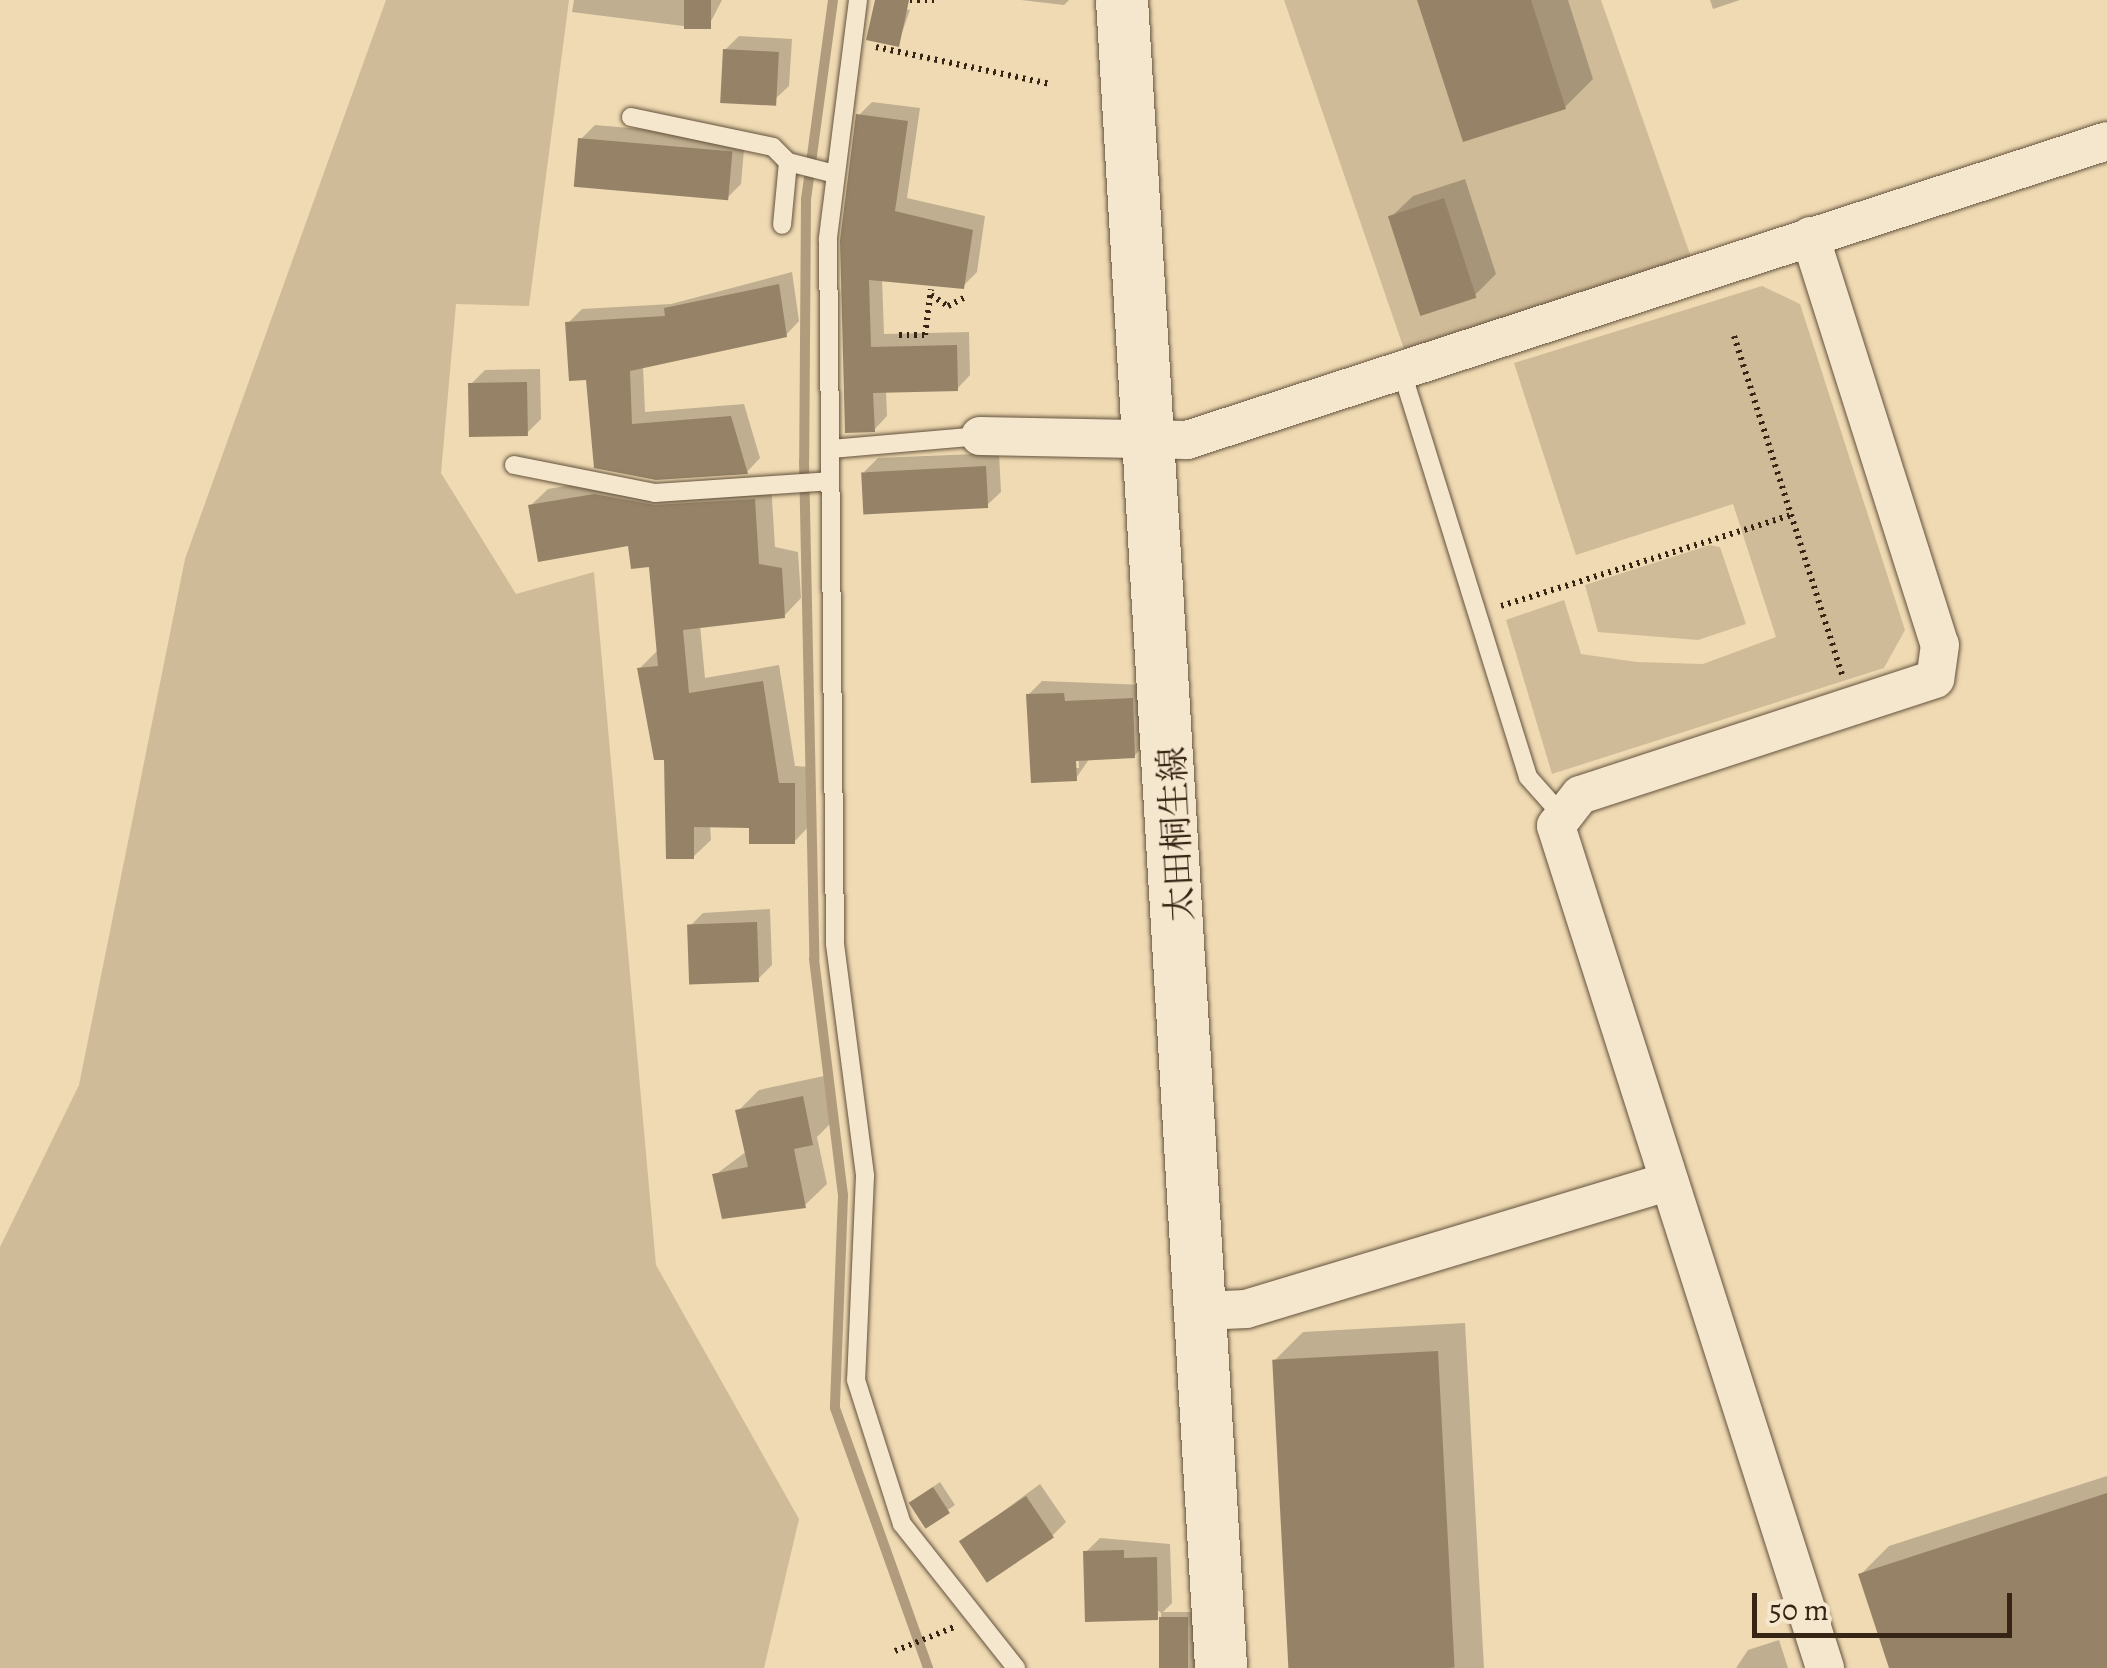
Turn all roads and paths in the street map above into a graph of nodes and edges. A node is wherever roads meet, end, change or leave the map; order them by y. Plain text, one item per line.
1 (858, 0) edge
2 (910, 0) edge
3 (934, 0) edge
4 (1122, 0) edge
5 (850, 42) junction
6 (1050, 84) dead end
7 (631, 117) dead end
8 (2107, 142) edge
9 (788, 162) junction
10 (831, 174) junction
11 (782, 225) dead end
12 (1810, 236) junction
13 (966, 297) dead end
14 (899, 335) dead end
15 (1734, 336) dead end
16 (1402, 369) junction
17 (980, 436) joint
18 (1154, 441) junction
19 (831, 450) junction
20 (514, 464) dead end
21 (827, 482) junction
22 (1790, 515) junction
23 (1476, 614) junction
24 (1853, 710) junction
25 (1560, 814) junction
26 (1669, 1181) junction
27 (1202, 1311) junction
28 (935, 1634) dead end
29 (895, 1651) dead end
30 (1016, 1668) edge
31 (1221, 1668) edge
32 (1825, 1668) edge

1 - 5 lane
2 - 3 path
4 - 18 main road, 太田桐生線
5 - 6 path
5 - 10 lane
7 - 9 lane
8 - 12 street
9 - 10 lane
9 - 11 lane
10 - 19 lane
12 - 16 street
12 - 24 street
13 - 14 path
15 - 22 path
16 - 18 street
16 - 23 lane
17 - 18 street
17 - 19 lane
18 - 27 main road, 太田桐生線
19 - 21 lane
20 - 21 lane
21 - 30 lane
22 - 23 path
22 - 24 path
23 - 25 lane
24 - 25 street
25 - 26 street
26 - 27 street
26 - 32 street
27 - 31 main road, 太田桐生線
28 - 29 path

